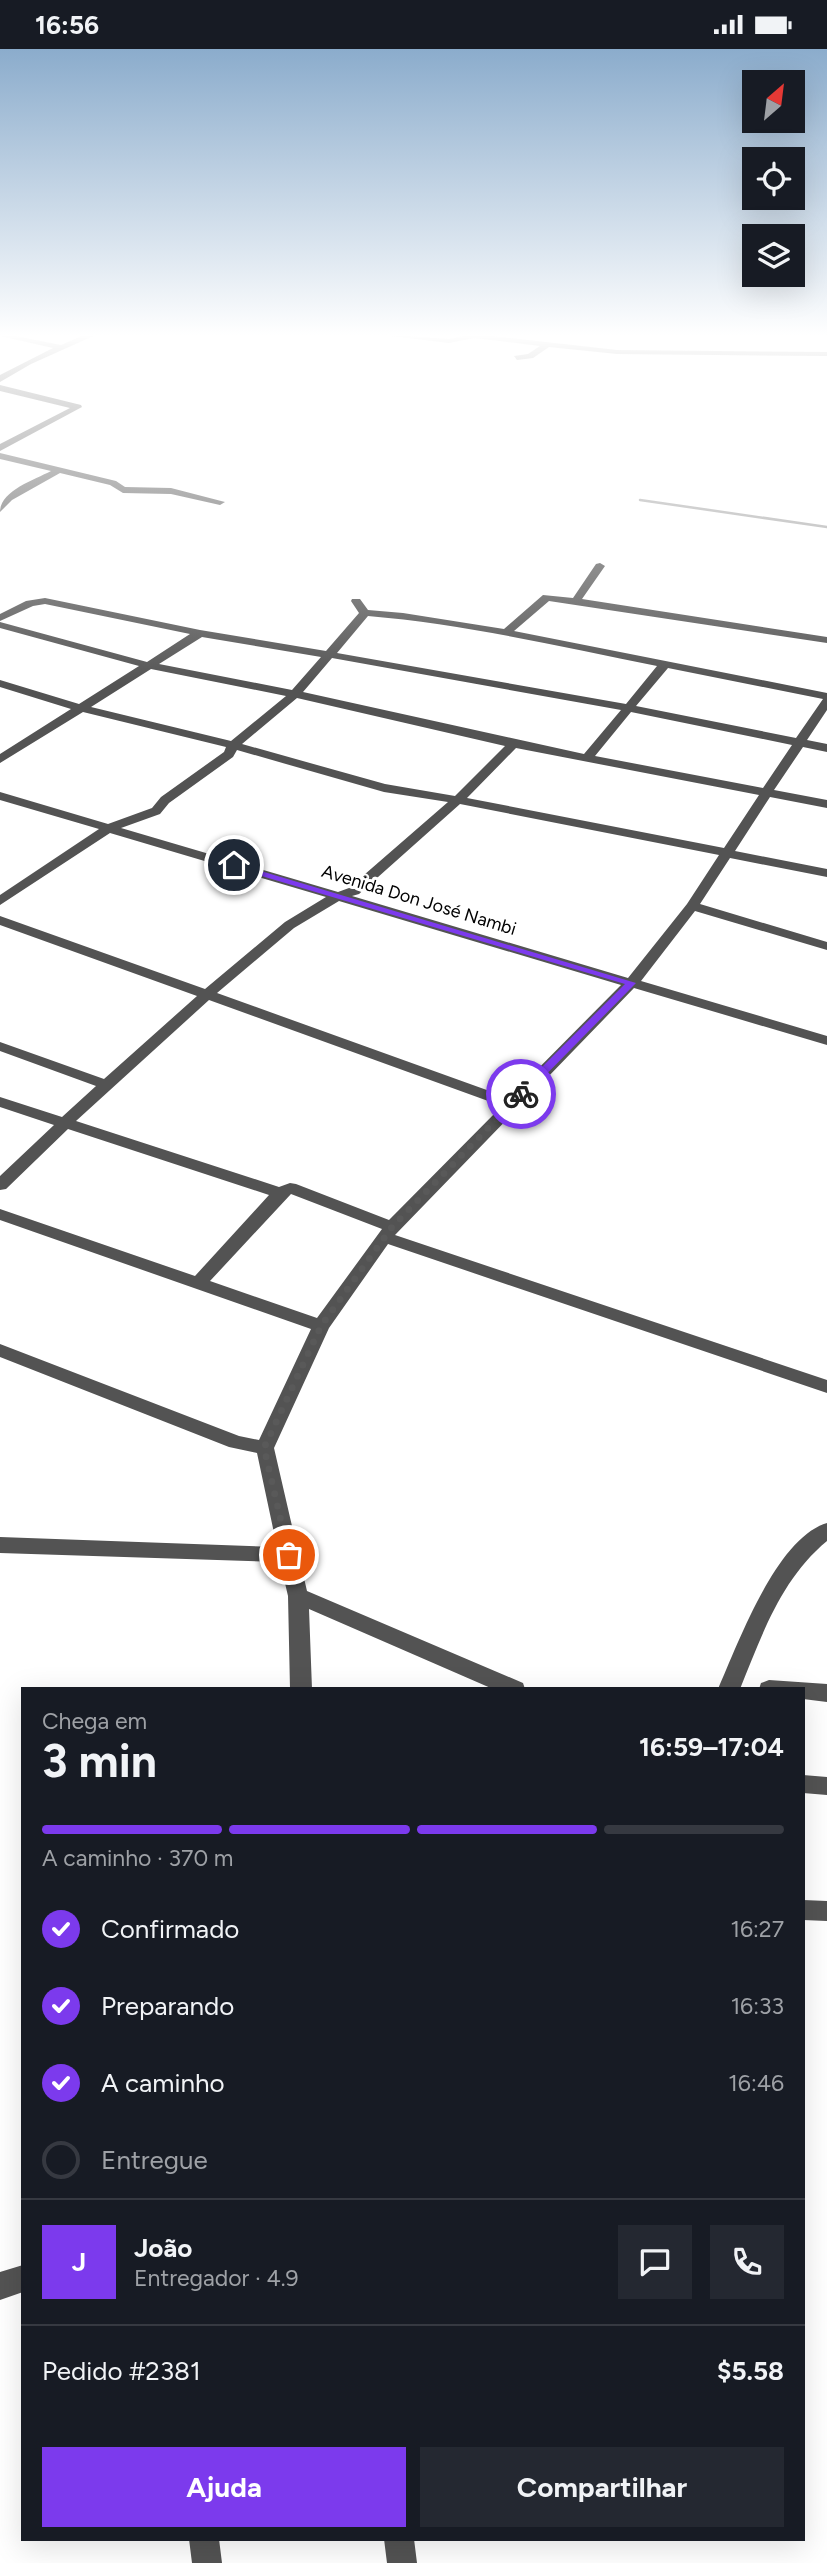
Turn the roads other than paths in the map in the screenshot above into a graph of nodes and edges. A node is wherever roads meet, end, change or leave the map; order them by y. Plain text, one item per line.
1 (0, 456) edge
2 (59, 470) junction
3 (220, 502) dead end
4 (0, 509) edge
5 (600, 566) dead end
6 (356, 601) dead end
7 (576, 601) junction
8 (365, 613) junction
9 (0, 618) edge
10 (0, 625) edge
11 (200, 633) junction
12 (506, 633) junction
13 (827, 640) edge
14 (328, 655) junction
15 (665, 664) junction
16 (148, 665) junction
17 (0, 683) edge
18 (295, 694) junction
19 (827, 699) edge
20 (80, 708) junction
21 (627, 708) junction
22 (801, 743) junction
23 (513, 744) junction
24 (233, 745) junction
25 (827, 748) edge
26 (588, 757) junction
27 (0, 759) edge
28 (764, 794) junction
29 (0, 796) edge
30 (459, 799) junction
31 (827, 804) edge
32 (109, 828) junction
33 (725, 852) junction
34 (827, 873) edge
35 (334, 895) junction
36 (0, 901) edge
37 (692, 906) junction
38 (0, 920) edge
39 (827, 946) edge
40 (631, 983) junction
41 (208, 994) junction
42 (827, 1041) edge
43 (0, 1047) edge
44 (104, 1084) junction
45 (0, 1102) edge
46 (511, 1104) junction
47 (66, 1122) junction
48 (0, 1185) edge
49 (280, 1193) junction
50 (0, 1214) edge
51 (389, 1232) junction
52 (197, 1284) junction
53 (321, 1326) junction
54 (0, 1350) edge
55 (827, 1387) edge
56 (264, 1448) junction
57 (827, 1530) edge
58 (0, 1545) edge
59 (289, 1555) junction
60 (298, 1596) junction
61 (302, 1687) edge
62 (510, 1687) edge
63 (730, 1687) edge
64 (805, 1690) edge
65 (827, 1693) edge
66 (805, 1784) edge
67 (827, 1786) edge
68 (805, 1910) edge
69 (827, 1911) edge
70 (21, 2279) edge
71 (0, 2286) edge
72 (204, 2541) edge
73 (400, 2541) edge
74 (207, 2563) edge
75 (402, 2563) edge

1 - 2 street
2 - 3 street
2 - 4 street
5 - 7 street
6 - 8 street
7 - 12 street
7 - 13 street
8 - 12 street
8 - 14 street
9 - 11 street
10 - 16 street
11 - 14 street
11 - 16 street
12 - 15 street
14 - 18 street
14 - 21 street
15 - 19 street
15 - 21 street
16 - 18 street
16 - 20 street
17 - 20 street
18 - 23 street
18 - 24 street
19 - 22 street
20 - 24 street
20 - 27 street
21 - 22 street
21 - 26 street
22 - 25 street
22 - 28 street
23 - 26 street
23 - 30 street
24 - 30 street
24 - 32 street
26 - 28 street
28 - 31 street
28 - 33 street
29 - 32 street, Avenida Don José Nambi
30 - 33 street
30 - 35 street
32 - 35 street, Avenida Don José Nambi
32 - 36 street
33 - 34 street
33 - 37 street
35 - 40 street, Avenida Don José Nambi
35 - 41 street
37 - 39 street
37 - 40 street
38 - 41 street
40 - 42 street, Avenida Don José Nambi
40 - 46 street
41 - 44 street
41 - 46 street
43 - 44 street
44 - 47 street
45 - 47 street
46 - 51 street
47 - 48 street
47 - 49 street
49 - 51 street
49 - 52 street
50 - 52 street
51 - 53 street
51 - 55 street
52 - 53 street
53 - 56 street
54 - 56 street
56 - 59 street
57 - 63 street
58 - 59 street
59 - 60 street
60 - 61 street
60 - 62 street
64 - 65 street
66 - 67 street
68 - 69 street
70 - 71 street
72 - 74 street
73 - 75 street

